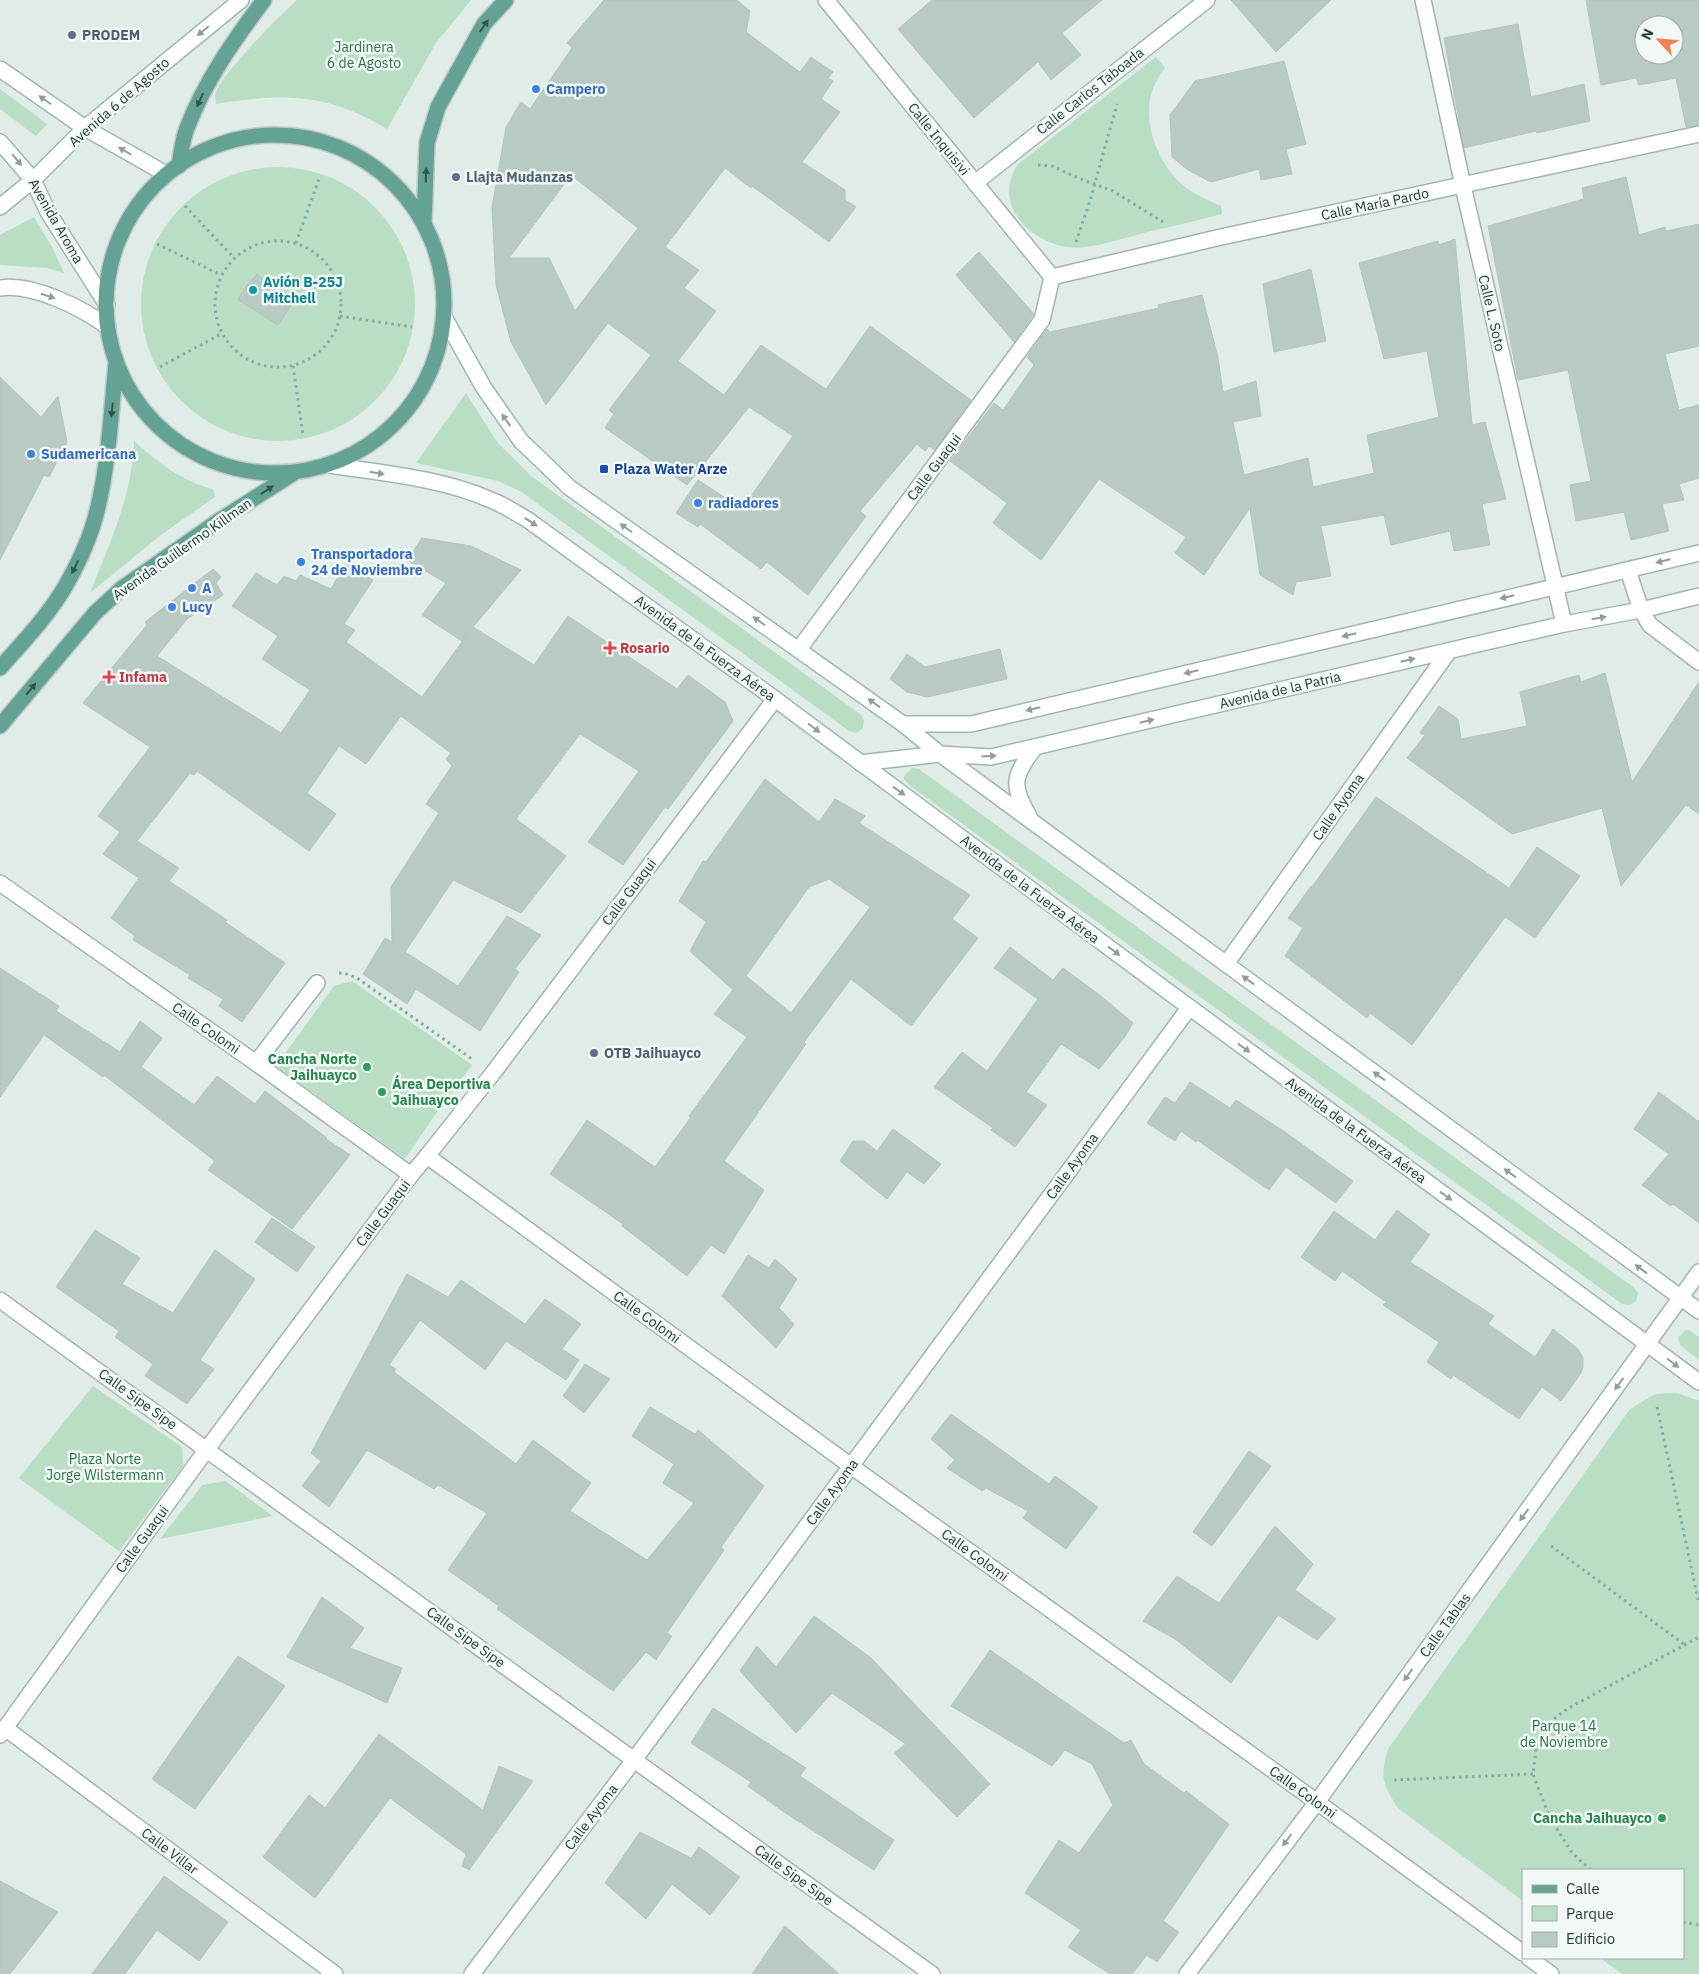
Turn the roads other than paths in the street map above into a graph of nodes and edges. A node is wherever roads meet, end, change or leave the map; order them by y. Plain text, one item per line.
1 (241, 0) edge
2 (264, 0) edge
3 (506, 0) edge
4 (826, 0) edge
5 (1206, 0) edge
6 (1423, 0) edge
7 (0, 69) edge
8 (85, 128) junction
9 (1699, 134) edge
10 (0, 142) edge
11 (178, 166) junction
12 (166, 174) junction
13 (33, 180) junction
14 (975, 183) junction
15 (1463, 186) junction
16 (0, 206) edge
17 (424, 223) junction
18 (1052, 277) junction
19 (0, 288) edge
20 (107, 306) junction
21 (444, 316) junction
22 (108, 328) junction
23 (117, 362) junction
24 (329, 465) junction
25 (294, 473) junction
26 (1699, 552) edge
27 (1628, 570) junction
28 (1554, 586) junction
29 (1699, 596) edge
30 (1641, 610) junction
31 (1564, 624) junction
32 (799, 649) junction
33 (1449, 651) junction
34 (1699, 662) edge
35 (0, 668) edge
36 (775, 699) junction
37 (903, 724) junction
38 (0, 726) edge
39 (1035, 747) junction
40 (940, 754) junction
41 (860, 763) junction
42 (1032, 822) junction
43 (0, 882) edge
44 (1226, 964) junction
45 (316, 983) road end
46 (1189, 1008) junction
47 (256, 1063) junction
48 (427, 1156) junction
49 (410, 1175) junction
50 (1699, 1272) edge
51 (1680, 1297) junction
52 (0, 1300) edge
53 (1699, 1311) edge
54 (1648, 1344) junction
55 (1699, 1382) edge
56 (208, 1449) junction
57 (851, 1466) junction
58 (2, 1731) edge
59 (634, 1760) junction
60 (1317, 1802) junction
61 (1522, 1952) edge
62 (1530, 1959) edge
63 (335, 1974) edge
64 (472, 1974) edge
65 (932, 1974) edge
66 (1187, 1974) edge
67 (1551, 1974) edge

1 -> 8 street, Avenida 6 de Agosto
2 -> 11 main road
17 -> 3 main road
4 - 14 street, Calle Inquisivi
5 - 14 street, Calle Carlos Taboada
6 - 15 street, Calle L. Soto
8 -> 7 street
12 -> 8 street
8 - 13 street, Avenida 6 de Agosto
9 - 15 street, Calle María Pardo
10 -> 13 street, Avenida Aroma
11 - 12 main road
11 - 17 main road
12 - 20 main road
13 - 16 street, Avenida 6 de Agosto
13 - 20 street, Avenida Aroma
14 - 18 street, Calle Inquisivi
15 - 18 street, Calle María Pardo
15 - 28 street, Calle L. Soto
17 - 21 main road
18 - 32 street, Calle Guaqui
19 -> 22 street
20 - 22 main road
21 - 24 main road
32 -> 21 street
22 - 23 main road
23 - 25 main road
23 -> 35 main road
24 - 25 main road
24 -> 36 street, Avenida de la Fuerza Aérea
38 -> 25 main road, Avenida Guillermo Killman
26 -> 27 street
27 - 28 street
27 - 30 street
28 - 31 street, Calle L. Soto
28 -> 37 street
29 - 30 street, Avenida de la Patria
31 -> 30 street, Avenida de la Patria
30 - 34 street
31 - 33 street, Avenida de la Patria
37 -> 32 street
39 -> 33 street, Avenida de la Patria
33 - 44 street, Calle Ayoma
36 -> 41 street, Avenida de la Fuerza Aérea
36 - 48 street, Calle Guaqui
37 - 40 street
40 -> 39 street, Avenida de la Patria
39 - 42 street
40 - 41 street, Avenida de la Patria
40 - 42 street
41 -> 46 street, Avenida de la Fuerza Aérea
42 - 44 street
43 - 47 street, Calle Colomi
51 -> 44 street
45 - 47 street
46 -> 54 street, Avenida de la Fuerza Aérea
46 - 57 street, Calle Ayoma
47 - 49 street, Calle Colomi
48 - 49 street, Calle Guaqui
48 - 57 street, Calle Colomi
49 - 56 street, Calle Guaqui
50 - 51 street, Calle Tablas
51 - 53 street
51 - 54 street, Calle Tablas
52 - 56 street, Calle Sipe Sipe
54 -> 55 street, Avenida de la Fuerza Aérea
54 -> 60 street, Calle Tablas
56 - 58 street, Calle Guaqui
56 - 59 street, Calle Sipe Sipe
57 - 59 street, Calle Ayoma
57 - 60 street, Calle Colomi
58 - 63 street, Calle Villar
59 - 64 street, Calle Ayoma
59 - 65 street, Calle Sipe Sipe
60 - 61 street, Calle Colomi
60 -> 66 street, Calle Tablas
62 - 67 street

